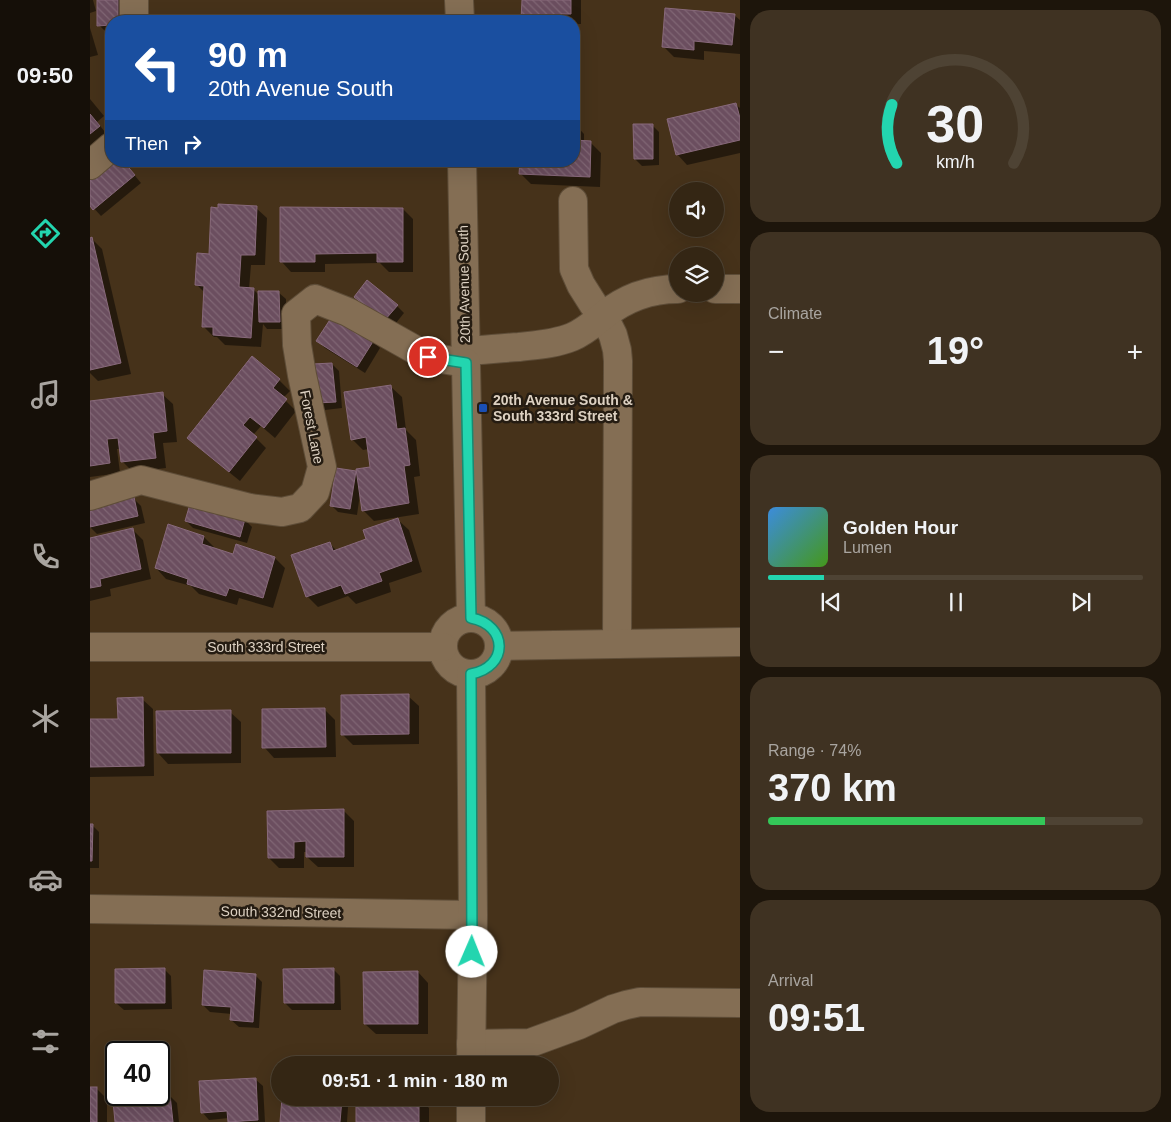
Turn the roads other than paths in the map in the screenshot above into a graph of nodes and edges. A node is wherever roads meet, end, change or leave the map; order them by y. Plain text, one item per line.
1 (134, 0) edge
2 (459, 0) edge
3 (134, 15) edge
4 (460, 15) edge
5 (105, 152) edge
6 (90, 165) edge
7 (462, 167) edge
8 (572, 201) dead end
9 (669, 289) edge
10 (724, 289) edge
11 (740, 290) edge
12 (602, 316) junction
13 (466, 357) junction
14 (90, 496) edge
15 (471, 618) junction
16 (740, 642) edge
17 (617, 644) junction
18 (499, 646) junction
19 (90, 647) edge
20 (443, 647) junction
21 (471, 674) junction
22 (90, 909) edge
23 (473, 916) junction
24 (740, 1003) edge
25 (471, 1055) edge
26 (471, 1106) edge
27 (470, 1122) edge

1 - 3 street
2 - 4 street
5 - 6 street
7 - 13 street, 20th Avenue South
8 - 12 street
9 - 12 street
10 - 11 street
12 - 13 street
12 - 17 street
13 - 14 street, Forest Lane
13 - 15 street, 20th Avenue South
15 - 18 street
15 - 20 street
16 - 17 street
17 - 18 street
18 - 21 street
19 - 20 street, South 333rd Street
20 - 21 street
21 - 23 street
22 - 23 street, South 332nd Street
23 - 25 street
24 - 25 street
26 - 27 street

